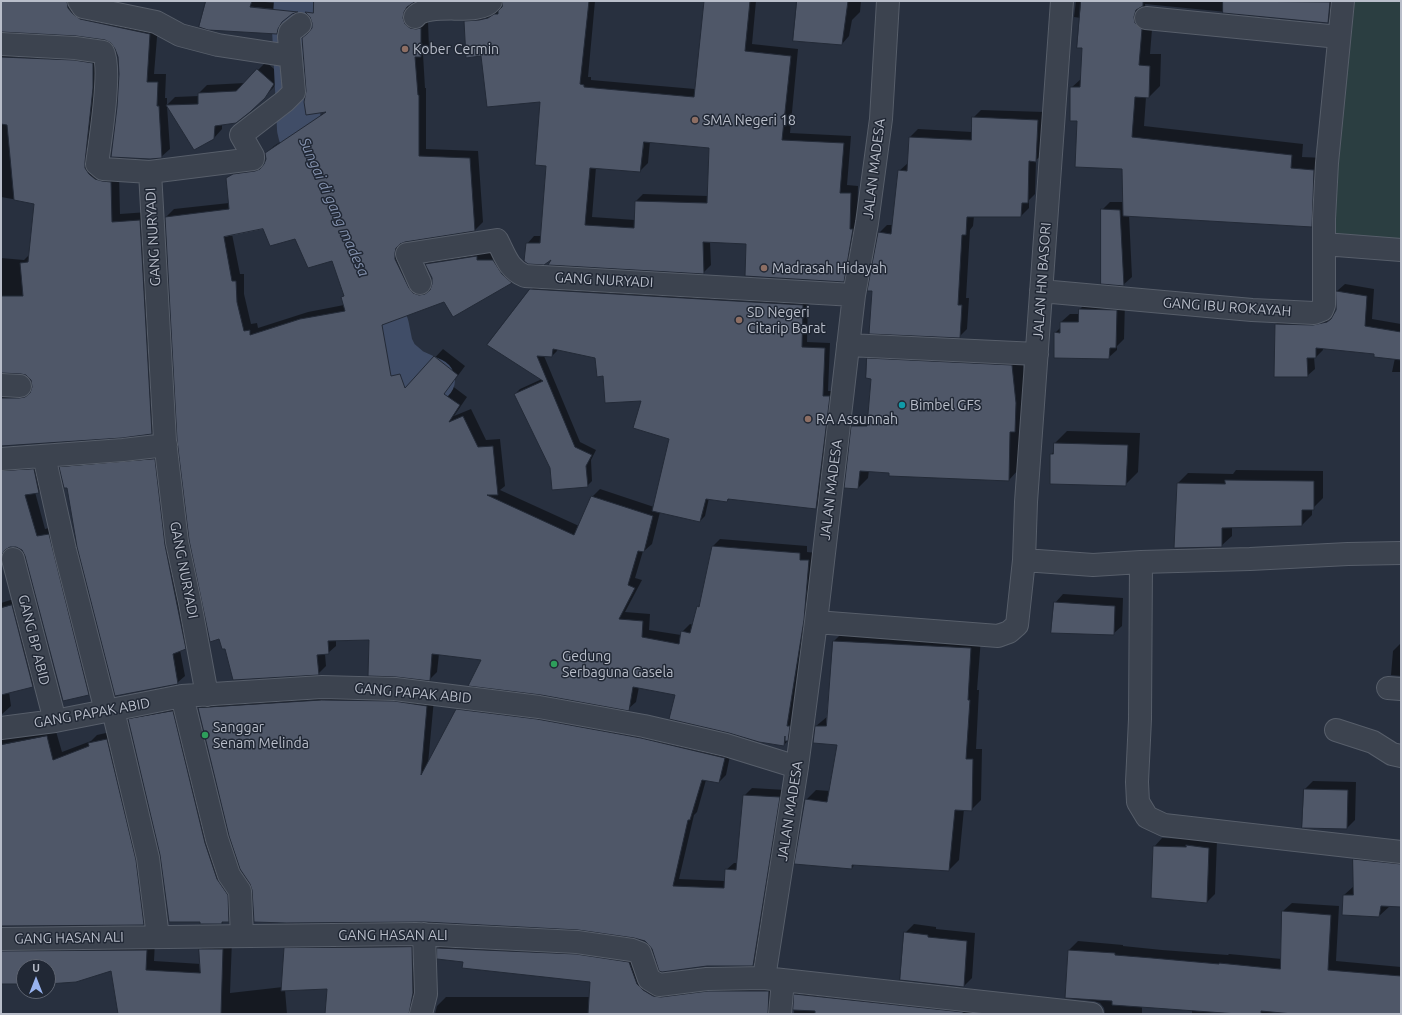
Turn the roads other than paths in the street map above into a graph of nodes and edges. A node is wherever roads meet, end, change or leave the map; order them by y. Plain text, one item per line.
1 (79, 1) edge
2 (491, 1) edge
3 (888, 1) edge
4 (1062, 1) edge
5 (1343, 1) edge
6 (415, 17) dead end
7 (1146, 18) dead end
8 (295, 28) dead end
9 (1339, 37) junction
10 (1, 44) edge
11 (290, 56) junction
12 (150, 172) junction
13 (1324, 244) junction
14 (1401, 250) edge
15 (420, 283) dead end
16 (1041, 291) junction
17 (854, 295) junction
18 (848, 345) junction
19 (1037, 354) junction
20 (166, 445) junction
21 (44, 456) junction
22 (1, 459) edge
23 (1401, 553) edge
24 (13, 559) dead end
25 (1024, 560) junction
26 (1141, 562) junction
27 (816, 622) junction
28 (207, 695) junction
29 (182, 696) junction
30 (110, 710) junction
31 (55, 721) junction
32 (1, 728) edge
33 (1336, 730) dead end
34 (1401, 756) edge
35 (797, 767) junction
36 (1401, 852) edge
37 (424, 934) junction
38 (242, 936) junction
39 (158, 937) junction
40 (1, 938) edge
41 (773, 979) junction
42 (421, 1014) edge
43 (780, 1014) edge
44 (1092, 1014) edge

1 - 11 street
2 - 6 street
3 - 17 street, JALAN MADESA
4 - 16 street, JALAN HN BASORI
5 - 9 street, GANG IBU ROKAYAH
7 - 9 street
8 - 11 street
9 - 13 street, GANG IBU ROKAYAH
10 - 12 street, GANG NURYADI
11 - 12 street
12 - 20 street, GANG NURYADI
13 - 14 street
13 - 16 street, GANG IBU ROKAYAH
15 - 17 street, GANG NURYADI
16 - 19 street, JALAN HN BASORI
17 - 18 street, JALAN MADESA
18 - 19 street
18 - 27 street, JALAN MADESA
19 - 25 street, JALAN HN BASORI
20 - 21 street
20 - 28 street, GANG NURYADI
21 - 22 street
21 - 30 street
23 - 26 street
24 - 31 street, GANG BP ABID
25 - 26 street
25 - 27 street, JALAN HN BASORI
26 - 36 street
27 - 35 street, JALAN MADESA
28 - 29 street, GANG PAPAK ABID
28 - 35 street, GANG PAPAK ABID
29 - 30 street, GANG PAPAK ABID
29 - 38 street
30 - 31 street, GANG PAPAK ABID
30 - 39 street
31 - 32 street, GANG PAPAK ABID
33 - 34 street
35 - 41 street, JALAN MADESA
37 - 38 street, GANG HASAN ALI
37 - 41 street, GANG HASAN ALI
37 - 42 street
38 - 39 street, GANG HASAN ALI
39 - 40 street, GANG HASAN ALI
41 - 43 street, JALAN MADESA
41 - 44 street

